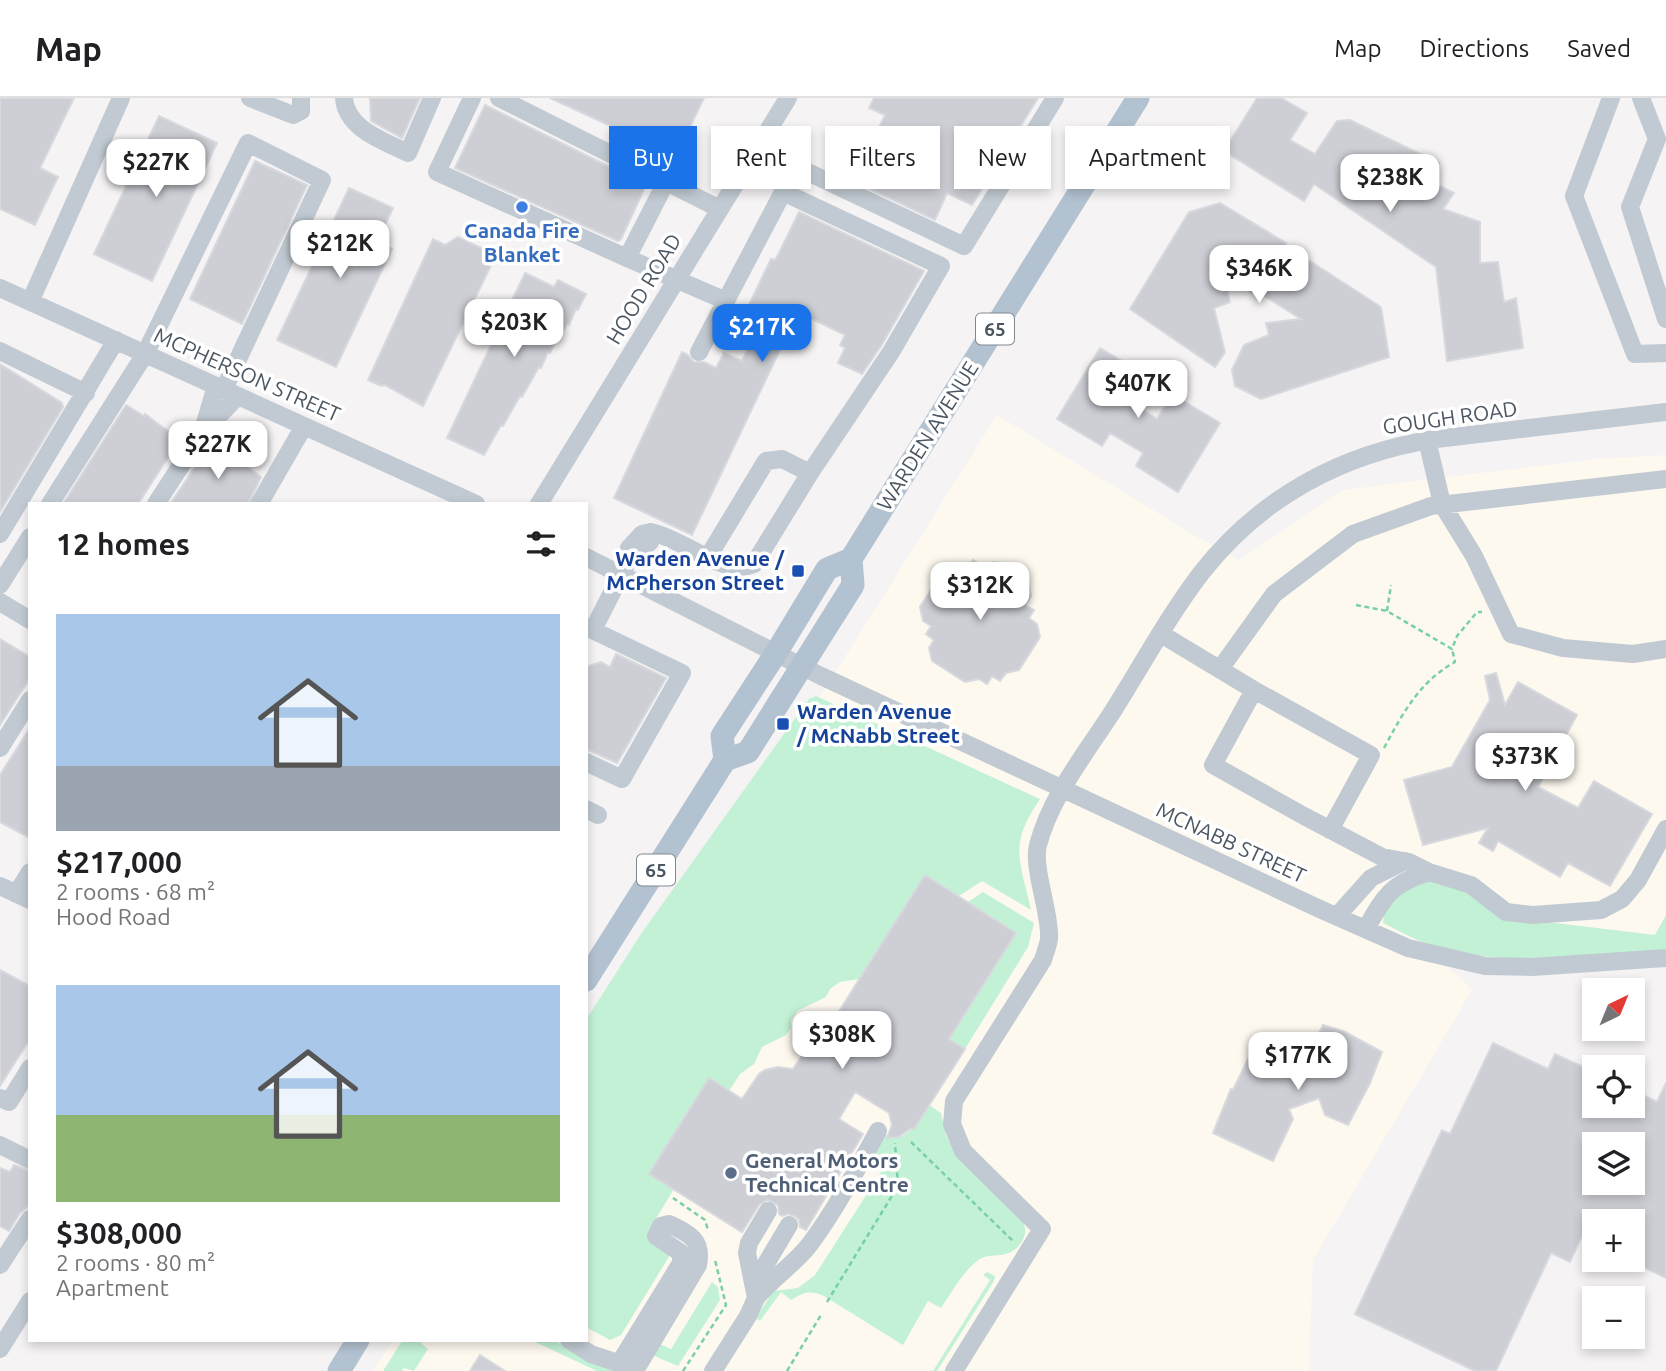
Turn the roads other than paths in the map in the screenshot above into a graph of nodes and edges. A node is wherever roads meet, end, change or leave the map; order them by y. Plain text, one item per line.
1 (121, 98) edge
2 (250, 98) edge
3 (301, 98) edge
4 (344, 98) edge
5 (432, 98) edge
6 (472, 98) edge
7 (499, 98) edge
8 (788, 98) edge
9 (1055, 98) edge
10 (1138, 98) edge
11 (1611, 98) edge
12 (1642, 98) edge
13 (771, 126) edge
14 (609, 153) edge
15 (811, 174) edge
16 (662, 189) edge
17 (680, 189) edge
18 (732, 189) edge
19 (720, 209) junction
20 (626, 258) junction
21 (677, 280) junction
22 (0, 288) edge
23 (726, 301) junction
24 (30, 302) junction
25 (1666, 318) edge
26 (116, 340) junction
27 (0, 351) edge
28 (699, 352) dead end
29 (1666, 353) edge
30 (145, 354) junction
31 (226, 390) junction
32 (86, 393) junction
33 (1666, 412) edge
34 (304, 426) junction
35 (202, 433) junction
36 (1427, 440) junction
37 (810, 473) junction
38 (1666, 479) edge
39 (51, 502) edge
40 (157, 502) edge
41 (260, 502) edge
42 (472, 502) edge
43 (540, 502) edge
44 (1442, 504) junction
45 (0, 534) edge
46 (28, 540) edge
47 (708, 557) junction
48 (588, 558) edge
49 (851, 559) junction
50 (624, 568) junction
51 (0, 585) edge
52 (0, 603) edge
53 (28, 620) edge
54 (590, 629) edge
55 (1161, 634) junction
56 (1666, 649) edge
57 (776, 653) junction
58 (801, 666) junction
59 (1220, 670) junction
60 (1254, 690) junction
61 (28, 703) edge
62 (0, 748) edge
63 (725, 760) junction
64 (588, 763) edge
65 (1063, 790) junction
66 (1666, 829) edge
67 (1329, 830) junction
68 (1405, 862) junction
69 (1429, 872) junction
70 (28, 875) edge
71 (15, 893) edge
72 (1337, 916) junction
73 (1366, 929) junction
74 (1666, 958) edge
75 (588, 977) edge
76 (28, 1071) edge
77 (0, 1098) edge
78 (878, 1131) dead end
79 (0, 1145) edge
80 (28, 1159) edge
81 (768, 1211) dead end
82 (28, 1222) edge
83 (789, 1225) dead end
84 (0, 1265) edge
85 (755, 1291) junction
86 (28, 1304) edge
87 (357, 1342) edge
88 (572, 1342) edge
89 (1, 1347) edge
90 (632, 1368) edge
91 (338, 1371) edge
92 (713, 1371) edge
93 (954, 1371) edge

1 - 24 street
2 - 3 street
4 - 5 street
6 - 20 street
7 - 14 street
8 - 13 street, HOOD ROAD
9 - 15 street
10 - 49 main road, WARDEN AVENUE / 65
11 - 29 street
12 - 25 street
16 - 20 street
17 - 19 street
18 - 19 street, HOOD ROAD
19 - 21 street, HOOD ROAD
20 - 21 street
21 - 23 street
21 - 43 street, HOOD ROAD
22 - 24 street, MCPHERSON STREET
23 - 28 street
23 - 37 street
24 - 26 street, MCPHERSON STREET
26 - 30 street, MCPHERSON STREET
26 - 32 street
27 - 32 street
30 - 31 street, MCPHERSON STREET
30 - 31 street
30 - 39 street
31 - 34 street, MCPHERSON STREET
31 - 35 street
31 - 35 street
32 - 45 street
33 - 36 street, GOUGH ROAD
34 - 41 street
34 - 42 street, MCPHERSON STREET
35 - 40 street
36 - 44 street
36 - 55 street, GOUGH ROAD
37 - 47 street
37 - 47 street
38 - 44 street
44 - 56 street
44 - 59 street
46 - 51 street
47 - 50 street
48 - 50 street
49 - 57 main road, WARDEN AVENUE / 65
49 - 58 main road, WARDEN AVENUE / 65
50 - 54 street
50 - 57 street
52 - 53 street
54 - 64 street
55 - 59 street
55 - 65 street, GOUGH ROAD
57 - 58 street, MCNABB STREET
57 - 63 main road, WARDEN AVENUE / 65
58 - 63 main road, WARDEN AVENUE / 65
58 - 65 street, MCNABB STREET
59 - 60 street
60 - 67 street
60 - 67 street
61 - 62 street
63 - 75 main road, WARDEN AVENUE / 65
65 - 72 street, MCNABB STREET
65 - 93 street, GOUGH ROAD
66 - 69 street
67 - 68 street
68 - 69 street
68 - 72 street
69 - 73 street
70 - 71 street
72 - 73 street, MCNABB STREET
73 - 74 street, MCNABB STREET
76 - 77 street
78 - 85 street
79 - 80 street
81 - 85 street
82 - 84 street
83 - 85 street
85 - 92 street
86 - 89 street
87 - 91 main road
88 - 90 street
90 - 90 street

